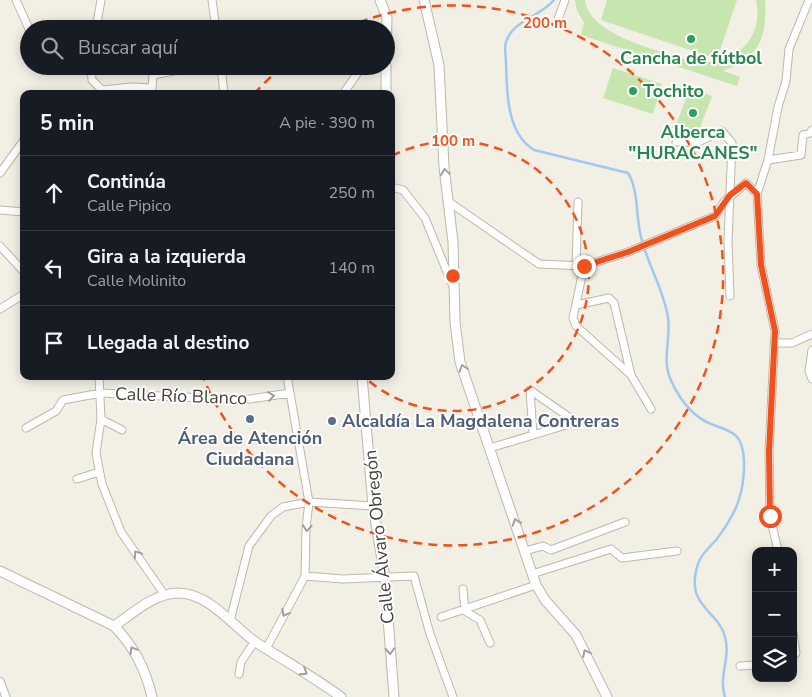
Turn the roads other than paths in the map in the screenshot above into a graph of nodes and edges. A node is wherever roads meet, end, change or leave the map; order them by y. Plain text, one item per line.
1 (16, 0) edge
2 (101, 0) edge
3 (212, 0) edge
4 (380, 0) edge
5 (424, 0) edge
6 (565, 0) edge
7 (809, 0) edge
8 (558, 19) dead end
9 (25, 20) edge
10 (98, 20) edge
11 (215, 20) edge
12 (387, 20) edge
13 (92, 75) edge
14 (153, 75) edge
15 (222, 75) edge
16 (356, 75) edge
17 (386, 75) edge
18 (102, 90) edge
19 (115, 90) edge
20 (224, 90) edge
21 (346, 90) edge
22 (386, 90) edge
23 (811, 132) edge
24 (676, 142) dead end
25 (20, 145) edge
26 (768, 160) junction
27 (0, 172) edge
28 (395, 187) edge
29 (757, 194) junction
30 (730, 195) junction
31 (450, 202) junction
32 (578, 202) dead end
33 (0, 210) edge
34 (20, 212) edge
35 (0, 246) edge
36 (580, 266) junction
37 (20, 268) edge
38 (455, 290) junction
39 (20, 296) edge
40 (730, 296) dead end
41 (576, 305) junction
42 (0, 309) edge
43 (812, 334) edge
44 (775, 343) junction
45 (812, 350) edge
46 (631, 375) junction
47 (812, 379) edge
48 (99, 380) edge
49 (288, 380) edge
50 (362, 380) edge
51 (101, 393) junction
52 (290, 393) junction
53 (651, 409) dead end
54 (100, 419) junction
55 (26, 428) dead end
56 (122, 430) dead end
57 (533, 435) junction
58 (490, 448) junction
59 (99, 472) junction
60 (77, 479) dead end
61 (310, 502) junction
62 (373, 506) junction
63 (625, 522) dead end
64 (777, 547) edge
65 (525, 551) junction
66 (677, 552) dead end
67 (0, 571) edge
68 (532, 574) junction
69 (305, 576) junction
70 (385, 578) junction
71 (536, 585) junction
72 (463, 589) dead end
73 (164, 594) junction
74 (465, 611) junction
75 (441, 618) dead end
76 (230, 621) junction
77 (114, 626) junction
78 (254, 641) junction
79 (490, 643) dead end
80 (266, 649) junction
81 (752, 665) edge
82 (740, 666) dead end
83 (239, 674) dead end
84 (0, 681) edge
85 (6, 697) edge
86 (152, 697) edge
87 (341, 697) edge
88 (394, 697) edge
89 (453, 697) edge
90 (607, 697) edge

1 - 9 street
2 - 10 street
3 - 11 street
4 - 12 street
31 -> 5 street
6 - 8 street
7 - 26 street
13 - 18 street
14 - 19 street
15 - 20 street
16 - 21 street
17 - 22 street
23 - 26 street
24 - 30 street
25 - 27 street
26 - 29 street
28 - 38 street
29 - 30 street
29 - 44 street
30 - 36 street
30 - 40 street
31 - 36 street
31 - 38 street
32 - 36 street
33 - 34 street
35 - 37 street
36 - 41 street
58 -> 38 street
39 - 42 street
41 - 46 street
41 - 46 street
43 - 44 street
44 - 64 street
45 - 47 street
46 - 53 street
48 - 51 street
49 - 52 street
50 - 62 street, Calle Álvaro Obregón
51 -> 52 street, Calle Río Blanco
51 - 54 street
51 - 55 street, Calle Río Blanco
52 - 61 street
54 - 56 street
54 - 59 street
57 - 57 street
57 - 58 street
65 -> 58 street
59 - 60 street
73 -> 59 street
61 - 62 street
61 -> 69 street
61 - 76 street
62 - 70 street, Calle Álvaro Obregón
63 - 65 street
65 - 68 street
66 - 68 street
67 - 77 street
68 - 71 street
69 - 70 street
69 -> 80 street
70 -> 88 street, Calle Álvaro Obregón
70 - 89 street
71 - 74 street
90 -> 71 street
72 - 74 street
73 - 76 street
73 - 77 street
74 - 75 street
74 - 79 street
76 - 78 street
86 -> 77 street
78 - 80 street
78 - 83 street
80 -> 87 street
81 - 82 street
84 - 85 street

